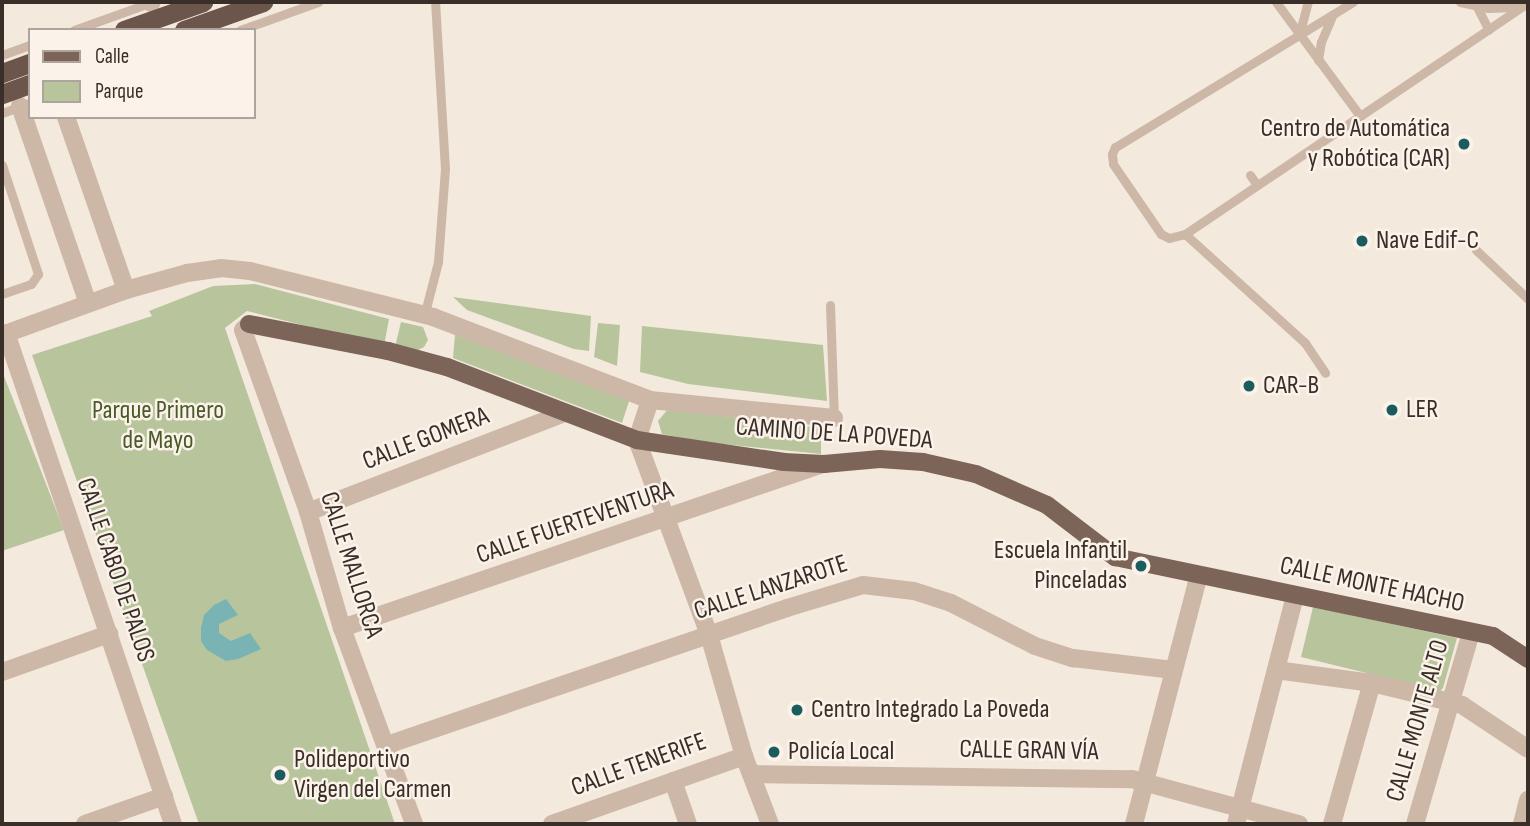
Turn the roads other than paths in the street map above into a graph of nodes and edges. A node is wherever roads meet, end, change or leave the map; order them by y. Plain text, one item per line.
1 (152, 2) edge
2 (203, 2) edge
3 (263, 2) edge
4 (318, 2) edge
5 (435, 2) edge
6 (1276, 2) edge
7 (1308, 2) edge
8 (1353, 2) edge
9 (1461, 2) edge
10 (1476, 4) edge
11 (1525, 5) edge
12 (1333, 14) junction
13 (80, 28) edge
14 (130, 28) edge
15 (190, 28) edge
16 (246, 28) edge
17 (1489, 30) junction
18 (1299, 34) junction
19 (28, 46) edge
20 (2, 55) edge
21 (1318, 60) junction
22 (28, 64) edge
23 (2, 73) edge
24 (28, 85) edge
25 (2, 94) edge
26 (25, 105) edge
27 (2, 113) edge
28 (1360, 117) junction
29 (29, 119) edge
30 (67, 119) edge
31 (2, 165) edge
32 (1250, 175) dead end
33 (1257, 185) junction
34 (1185, 234) junction
35 (1476, 250) dead end
36 (126, 290) junction
37 (2, 294) edge
38 (1528, 299) edge
39 (88, 304) junction
40 (830, 305) dead end
41 (424, 316) junction
42 (248, 324) joint
43 (4, 334) edge
44 (1325, 373) dead end
45 (650, 400) junction
46 (562, 414) junction
47 (834, 418) joint
48 (637, 440) junction
49 (824, 464) junction
50 (308, 512) junction
51 (668, 520) junction
52 (1199, 575) junction
53 (1295, 596) junction
54 (342, 628) junction
55 (1471, 632) junction
56 (109, 634) junction
57 (709, 635) junction
58 (1528, 659) edge
59 (1173, 670) junction
60 (1276, 670) junction
61 (2, 672) edge
62 (1372, 683) junction
63 (1451, 702) junction
64 (387, 745) junction
65 (1528, 749) edge
66 (744, 756) junction
67 (751, 774) junction
68 (673, 781) junction
69 (1144, 782) junction
70 (164, 796) junction
71 (1528, 800) edge
72 (1241, 806) junction
73 (85, 824) edge
74 (173, 824) edge
75 (414, 824) edge
76 (553, 824) edge
77 (688, 824) edge
78 (770, 824) edge
79 (1134, 824) edge
80 (1236, 824) edge
81 (1299, 824) edge
82 (1332, 824) edge
83 (1415, 824) edge
84 (1522, 824) edge

1 - 13 lane
2 - 14 highway
3 - 15 highway
4 - 16 lane
5 - 41 lane
6 - 18 lane
7 - 18 lane
8 - 12 lane
9 - 10 lane
10 - 11 lane
10 - 17 lane
11 - 17 lane
12 - 18 lane
12 - 21 lane
17 - 28 lane
18 - 21 lane
18 - 34 lane
19 - 20 lane
21 - 28 lane
22 - 23 highway
24 - 25 highway
26 - 27 lane
28 - 33 lane
29 - 39 street
30 - 36 street
31 - 37 lane
32 - 33 lane
33 - 34 lane
34 - 44 lane
35 - 38 lane
36 - 39 street, CAMINO DE LA POVEDA
36 - 41 street, CAMINO DE LA POVEDA
39 - 43 street, CAMINO DE LA POVEDA
40 - 47 lane
41 - 45 street, CAMINO DE LA POVEDA
42 - 46 main road, CAMINO DE LA POVEDA
42 - 50 street, CALLE MALLORCA
43 - 56 street, CALLE CABO DE PALOS
45 - 47 street, CAMINO DE LA POVEDA
45 - 48 street
46 - 48 main road, CAMINO DE LA POVEDA
46 - 50 street, CALLE GOMERA
48 - 49 main road, CAMINO DE LA POVEDA
48 - 51 street
49 - 51 street, CALLE FUERTEVENTURA
49 - 52 main road, CAMINO DE LA POVEDA
50 - 54 street, CALLE MALLORCA
51 - 54 street, CALLE FUERTEVENTURA
51 - 57 street
52 - 53 main road, CALLE MONTE HACHO
52 - 59 street
53 - 55 main road, CALLE MONTE HACHO
53 - 60 street
54 - 64 street, CALLE MALLORCA
55 - 58 main road, CALLE MONTE HACHO
55 - 63 street, CALLE MONTE ALTO
56 - 61 street
56 - 70 street, CALLE CABO DE PALOS
57 - 59 street, CALLE LANZAROTE
57 - 64 street, CALLE LANZAROTE
57 - 66 street
59 - 69 street
60 - 62 street
60 - 72 street
62 - 63 street
62 - 82 street
63 - 65 street
63 - 83 street, CALLE MONTE ALTO
64 - 75 street, CALLE MALLORCA
66 - 67 street
66 - 68 street, CALLE TENERIFE
67 - 69 street, CALLE GRAN VÍA
67 - 78 street
68 - 76 street, CALLE TENERIFE
68 - 77 street
69 - 72 street, CALLE GRAN VÍA
69 - 79 street
70 - 73 street
70 - 74 street, CALLE CABO DE PALOS
71 - 84 street
72 - 80 street
72 - 81 street, CALLE GRAN VÍA

